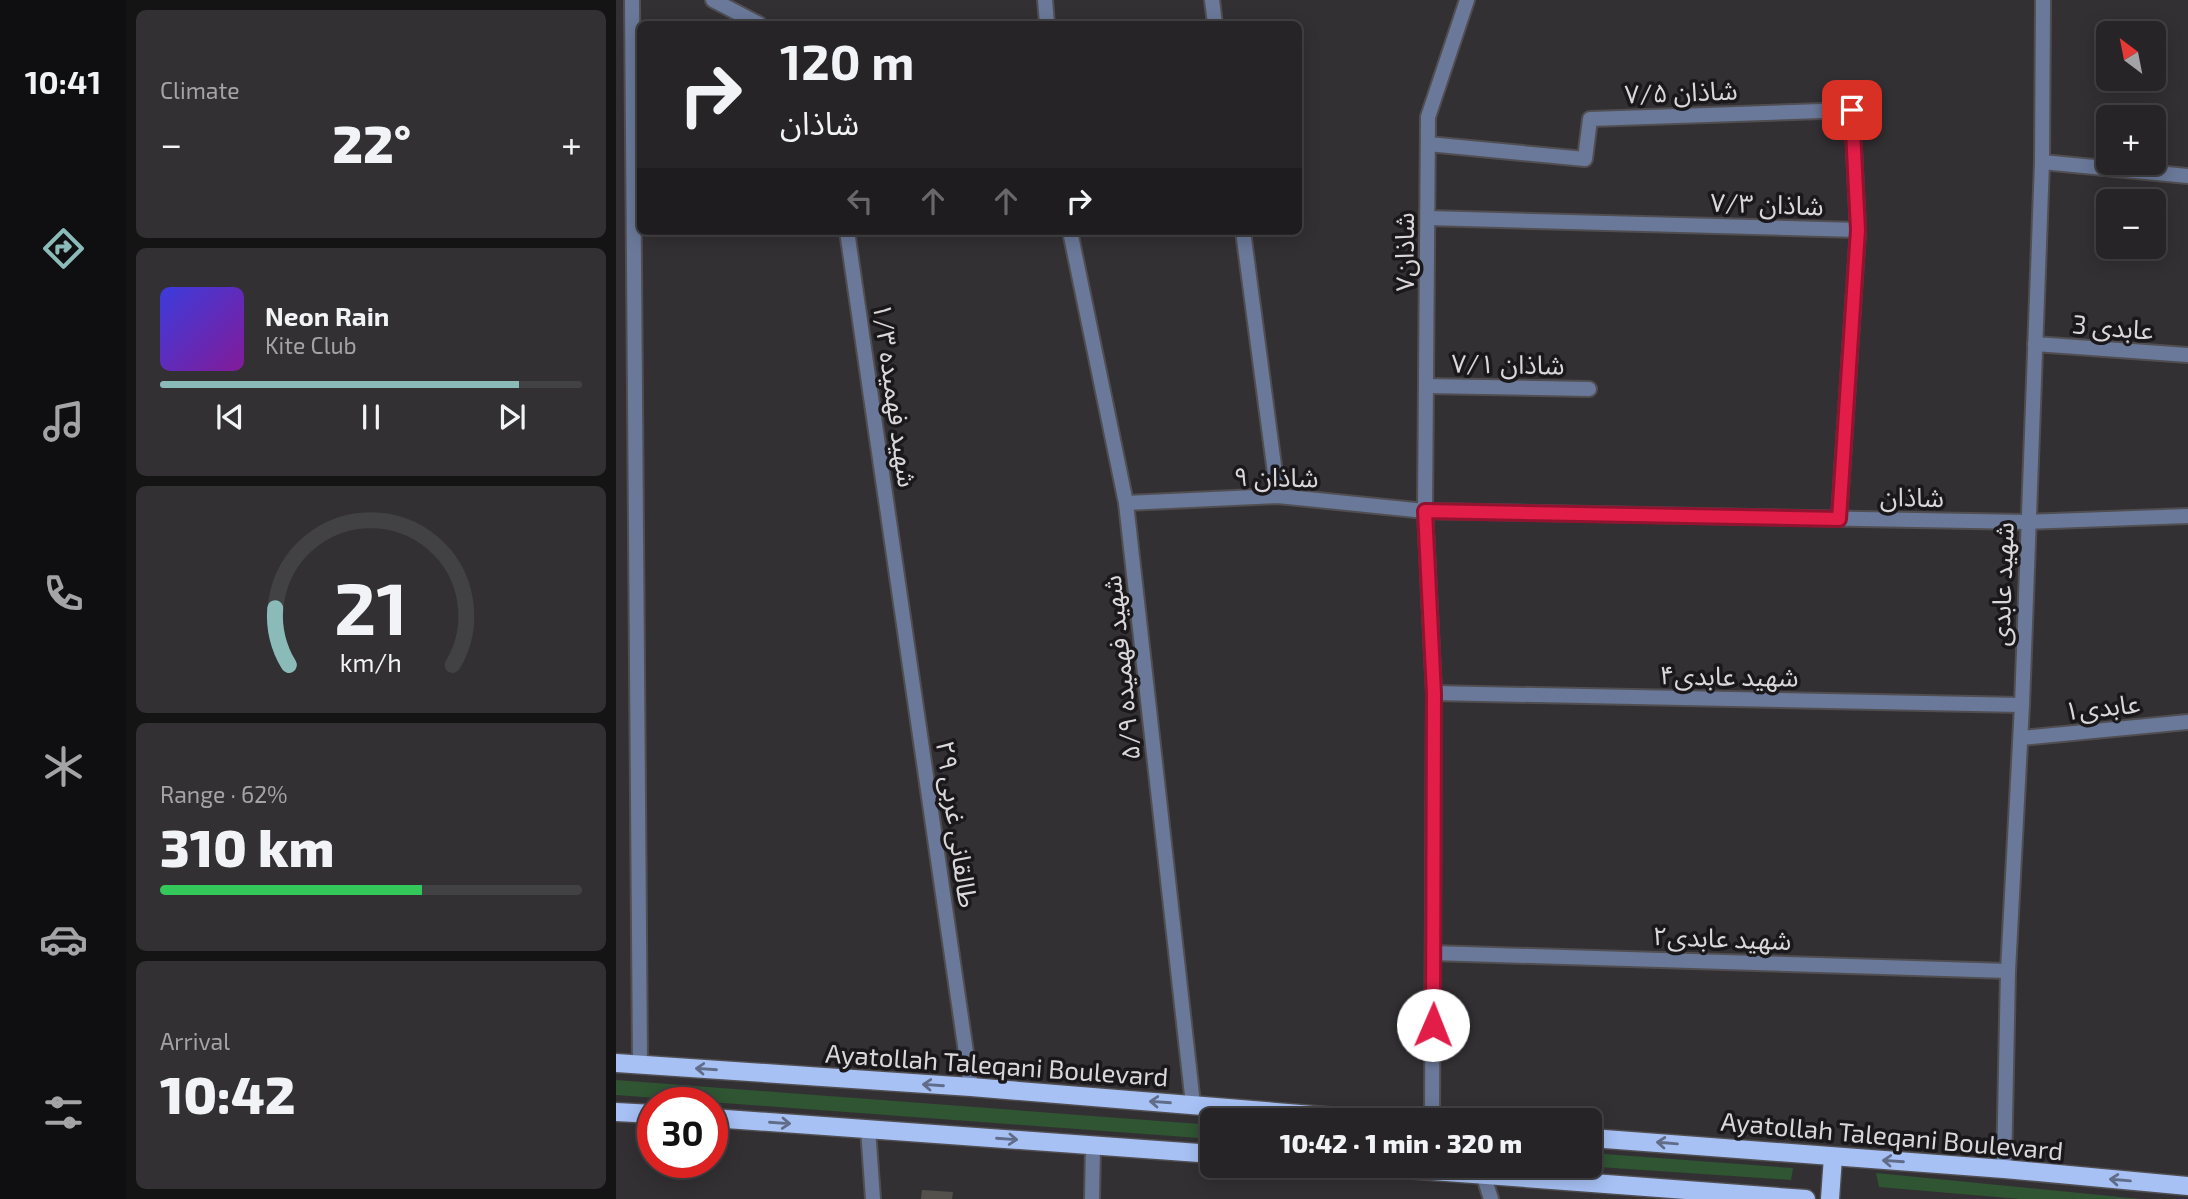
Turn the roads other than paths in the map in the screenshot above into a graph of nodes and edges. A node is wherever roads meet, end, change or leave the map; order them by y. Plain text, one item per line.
1 (632, 0) edge
2 (713, 0) edge
3 (1045, 0) edge
4 (1212, 0) edge
5 (1467, 0) edge
6 (2043, 0) edge
7 (753, 21) edge
8 (1047, 21) edge
9 (1215, 21) edge
10 (1428, 144) junction
11 (2042, 162) junction
12 (2188, 176) edge
13 (1427, 218) junction
14 (1858, 230) junction
15 (848, 235) edge
16 (1071, 235) edge
17 (1244, 235) edge
18 (2035, 344) junction
19 (2188, 355) edge
20 (1426, 386) junction
21 (1589, 389) dead end
22 (1278, 496) junction
23 (1126, 503) junction
24 (1425, 511) junction
25 (2188, 516) edge
26 (1839, 519) junction
27 (2027, 522) junction
28 (895, 567) joint
29 (1434, 694) junction
30 (2022, 705) junction
31 (2188, 722) edge
32 (2021, 738) junction
33 (1433, 953) junction
34 (2008, 971) junction
35 (616, 1063) edge
36 (640, 1065) junction
37 (971, 1087) junction
38 (1193, 1104) junction
39 (1238, 1108) edge
40 (1432, 1108) edge
41 (616, 1112) edge
42 (637, 1113) edge
43 (728, 1119) edge
44 (868, 1129) junction
45 (1602, 1139) edge
46 (1093, 1145) junction
47 (1200, 1153) edge
48 (1833, 1157) junction
49 (2004, 1169) junction
50 (1484, 1178) edge
51 (1535, 1178) edge
52 (2188, 1186) edge
53 (873, 1199) edge
54 (1092, 1199) edge
55 (1491, 1199) edge
56 (1806, 1199) edge
57 (1830, 1199) edge

1 - 36 street
2 - 7 street
3 - 8 street
4 - 9 street
5 - 10 street, شاذان۷
6 - 11 street, شهید عابدی
10 - 13 street, شاذان۷
10 - 14 street, شاذان ۷/۵
11 - 12 street
11 - 18 street, شهید عابدی
13 - 14 street, شاذان ۷/۳
13 - 20 street, شاذان۷
14 - 26 street, شاذان ۷/۳
15 - 28 street, شهید فهمیده ۱/۳
16 - 23 street, شهید فهمیده ۵/۹
17 - 22 street
18 - 19 street, عابدی 3
18 - 27 street, شهید عابدی
20 - 21 street, شاذان ۷/۱
20 - 24 street, شاذان۷
22 - 23 street, شاذان ۹
22 - 24 street, شاذان ۹
23 - 38 street, شهید فهمیده ۵/۹
24 - 26 street, شاذان
24 - 29 street, شاذان۷
25 - 27 street, شاذان
26 - 27 street, شاذان
27 - 30 street, شهید عابدی
28 - 37 street, طالقانی غربی ۲۹
29 - 30 street, شهید عابدی۴
29 - 33 street, شاذان۷
30 - 32 street, شهید عابدی
31 - 32 street, عابدی۱
32 - 34 street, شهید عابدی
33 - 34 street, شهید عابدی۲
33 - 40 street, شاذان۷
34 - 49 street, شهید عابدی
35 - 36 main road, Ayatollah Taleqani Boulevard
37 -> 36 main road, Ayatollah Taleqani Boulevard
38 -> 37 main road, Ayatollah Taleqani Boulevard
38 - 39 main road, Ayatollah Taleqani Boulevard
41 - 42 main road
43 -> 44 main road
44 -> 46 main road
44 - 53 street
48 -> 45 main road, Ayatollah Taleqani Boulevard
46 - 47 main road
46 - 54 street
49 -> 48 main road, Ayatollah Taleqani Boulevard
48 - 57 main road
52 -> 49 main road, Ayatollah Taleqani Boulevard
50 - 55 street
51 - 56 main road

